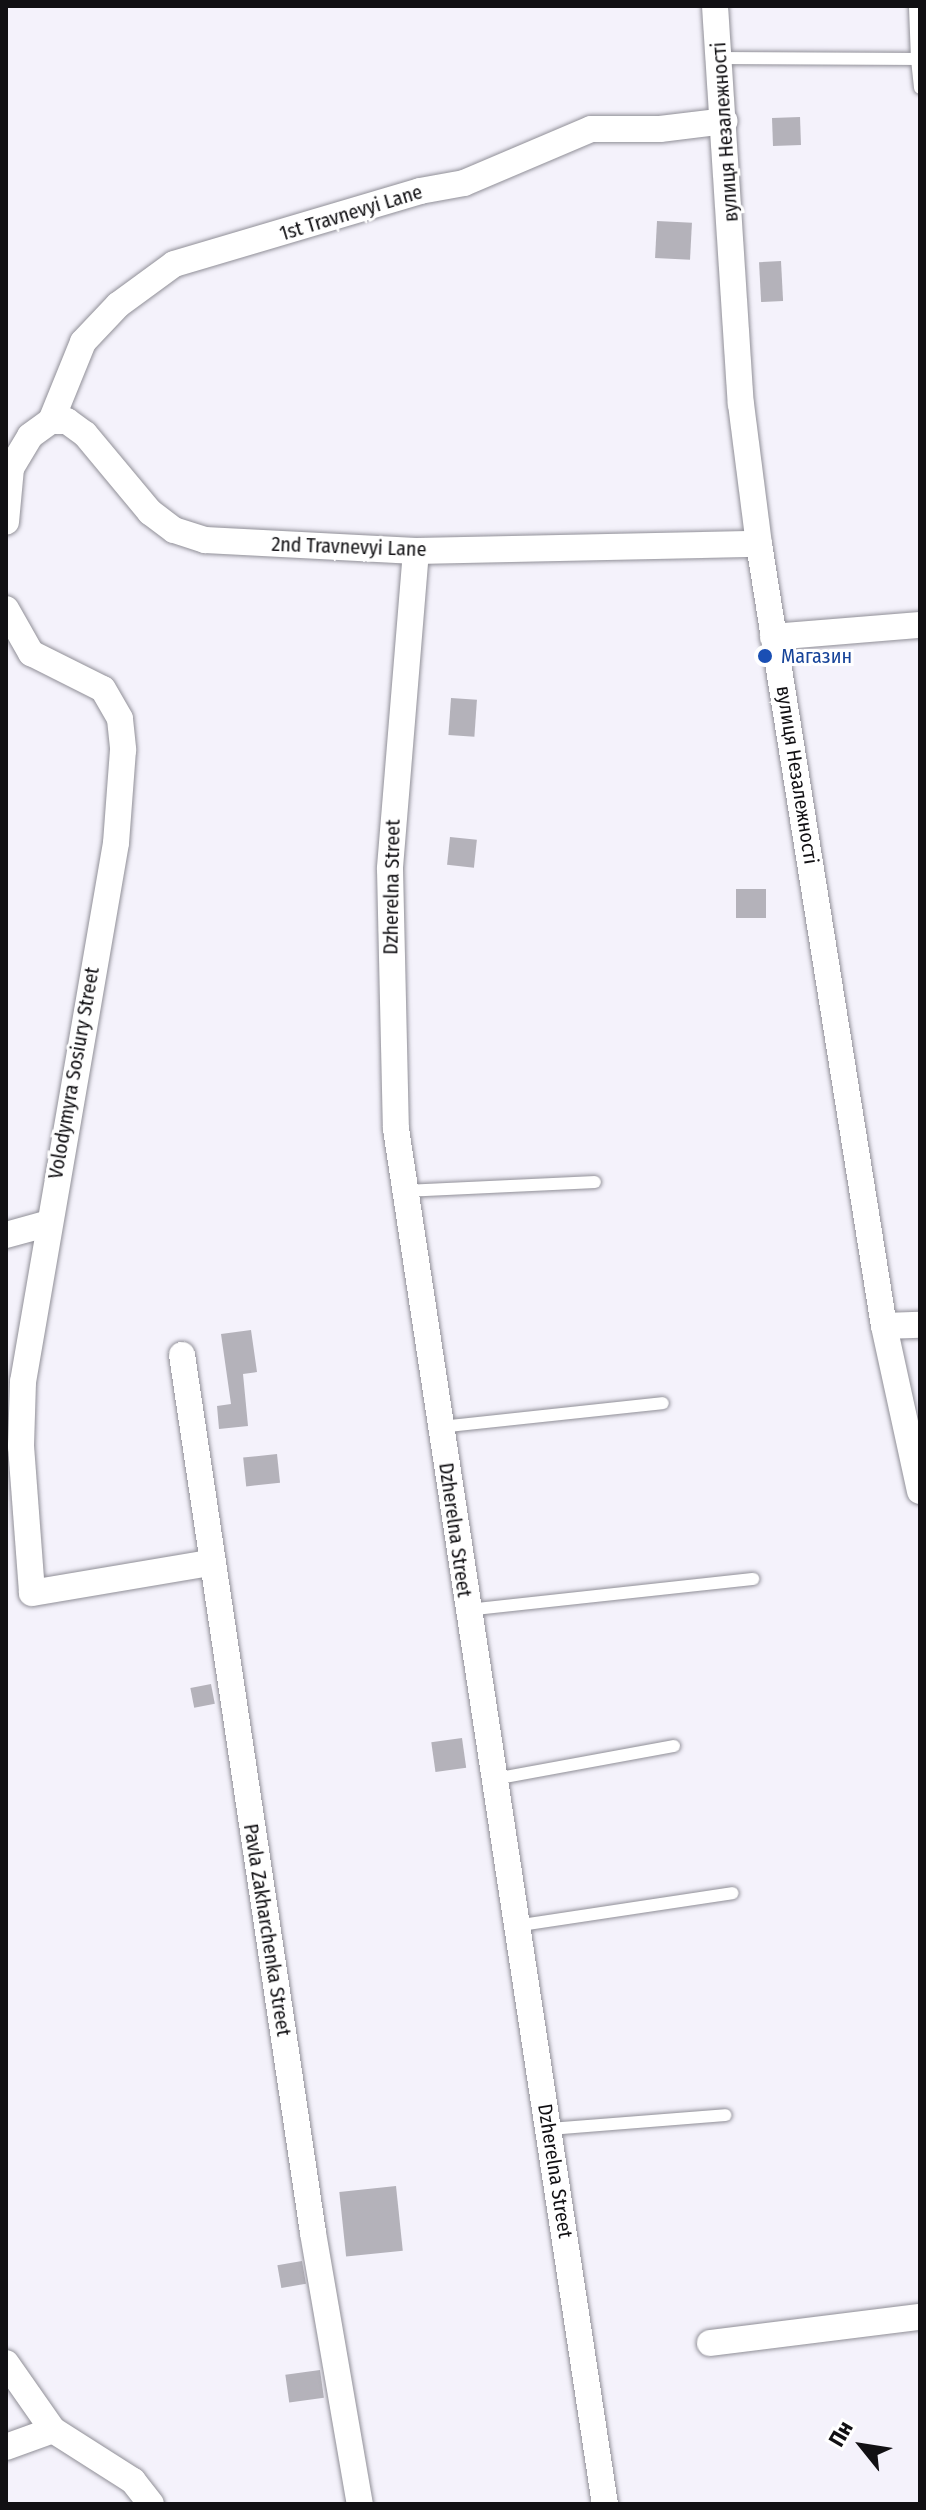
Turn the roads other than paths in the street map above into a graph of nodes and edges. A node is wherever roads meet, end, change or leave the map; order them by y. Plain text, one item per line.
1 (715, 6) edge
2 (915, 6) edge
3 (720, 58) junction
4 (917, 59) junction
5 (920, 88) edge
6 (725, 121) junction
7 (51, 421) junction
8 (9, 468) edge
9 (6, 522) edge
10 (759, 544) junction
11 (416, 551) junction
12 (6, 609) edge
13 (920, 625) edge
14 (773, 637) junction
15 (595, 1182) dead end
16 (405, 1191) junction
17 (46, 1224) junction
18 (6, 1235) edge
19 (920, 1325) edge
20 (884, 1326) junction
21 (182, 1355) dead end
22 (663, 1403) dead end
23 (440, 1427) junction
24 (920, 1491) edge
25 (210, 1563) junction
26 (753, 1579) dead end
27 (467, 1610) junction
28 (674, 1746) dead end
29 (491, 1779) junction
30 (733, 1893) dead end
31 (515, 1926) junction
32 (725, 2115) dead end
33 (549, 2129) junction
34 (920, 2317) edge
35 (710, 2343) dead end
36 (6, 2363) edge
37 (53, 2430) junction
38 (6, 2447) edge
39 (151, 2504) edge
40 (360, 2504) edge
41 (605, 2504) edge

1 - 3 street, вулиця Незалежності
2 - 4 lane
3 - 4 lane
3 - 6 street, вулиця Незалежності
4 - 5 lane
6 - 7 street, 1st Travnevyi Lane
6 - 10 street, вулиця Незалежності
7 - 8 street
7 - 11 street, 2nd Travnevyi Lane
8 - 9 street
10 - 11 street, 2nd Travnevyi Lane
10 - 14 street, вулиця Незалежності
11 - 16 street, Dzherelna Street
12 - 17 street, Volodymyra Sosiury Street
13 - 14 street
14 - 20 street, вулиця Незалежності
15 - 16 lane
16 - 23 street, Dzherelna Street
17 - 18 street
17 - 25 street, Volodymyra Sosiury Street
19 - 20 street
20 - 24 street, вулиця Незалежності
21 - 25 street, Pavla Zakharchenka Street
22 - 23 lane
23 - 27 street, Dzherelna Street
25 - 40 street, Pavla Zakharchenka Street
26 - 27 lane
27 - 29 street, Dzherelna Street
28 - 29 lane
29 - 31 street, Dzherelna Street
30 - 31 lane
31 - 33 street, Dzherelna Street
32 - 33 lane
33 - 41 street, Dzherelna Street
34 - 35 street
36 - 37 street
37 - 38 street
37 - 39 street

